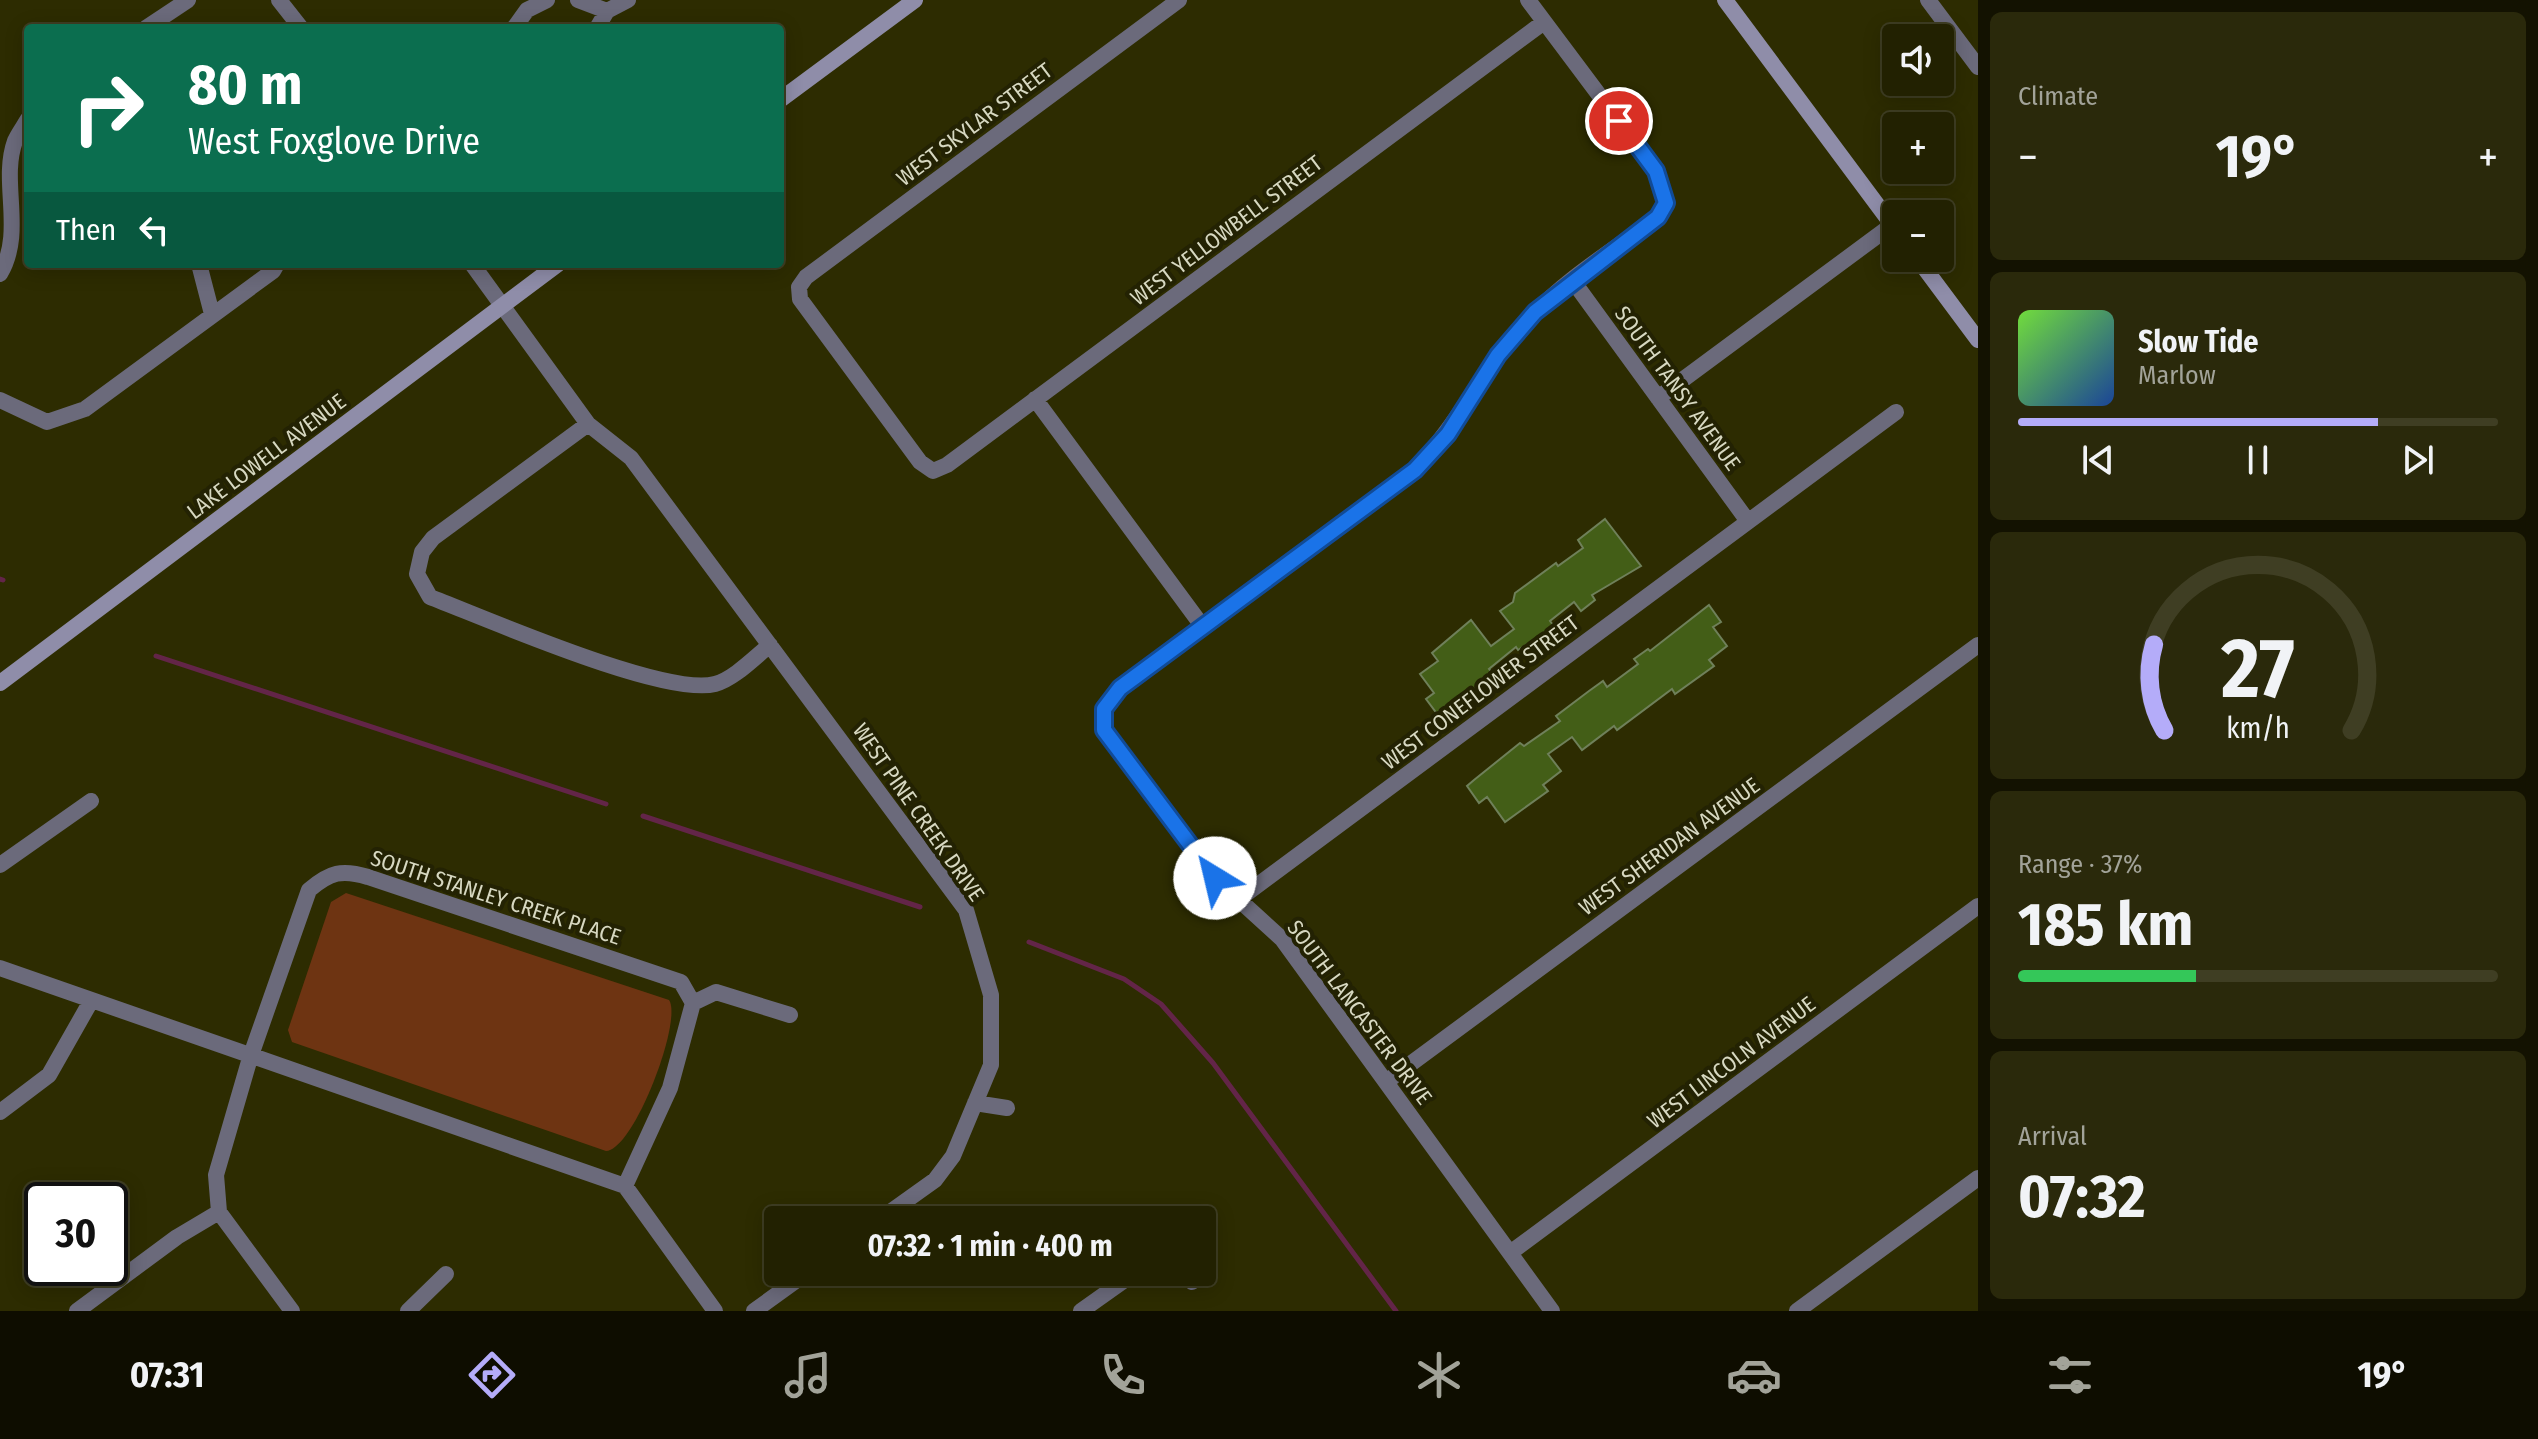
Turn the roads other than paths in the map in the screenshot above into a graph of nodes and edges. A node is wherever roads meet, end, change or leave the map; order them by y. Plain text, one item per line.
1 (188, 0) edge
2 (279, 0) edge
3 (547, 0) edge
4 (578, 0) edge
5 (628, 0) edge
6 (915, 0) edge
7 (1179, 0) edge
8 (1528, 0) edge
9 (1725, 0) edge
10 (1928, 0) edge
11 (607, 11) junction
12 (1544, 22) junction
13 (152, 24) edge
14 (298, 24) edge
15 (517, 24) edge
16 (599, 24) edge
17 (1978, 67) edge
18 (784, 97) edge
19 (24, 126) edge
20 (1882, 211) edge
21 (1882, 236) edge
22 (200, 268) edge
23 (275, 268) edge
24 (475, 268) edge
25 (553, 268) edge
26 (1927, 272) edge
27 (0, 274) edge
28 (1573, 281) junction
29 (502, 306) junction
30 (212, 314) junction
31 (1978, 340) edge
32 (1658, 398) junction
33 (1035, 399) junction
34 (0, 400) edge
35 (1896, 412) dead end
36 (588, 424) junction
37 (933, 471) joint
38 (1747, 520) junction
39 (1203, 627) junction
40 (770, 645) junction
41 (1978, 645) edge
42 (0, 683) edge
43 (91, 801) dead end
44 (0, 865) edge
45 (1239, 899) junction
46 (1978, 906) edge
47 (0, 968) edge
48 (91, 1001) junction
49 (693, 1003) junction
50 (790, 1015) dead end
51 (250, 1058) junction
52 (1386, 1082) junction
53 (975, 1103) junction
54 (1007, 1108) dead end
55 (0, 1112) edge
56 (1978, 1178) edge
57 (625, 1186) junction
58 (899, 1206) edge
59 (219, 1212) junction
60 (1510, 1253) junction
61 (446, 1274) dead end
62 (789, 1286) edge
63 (1116, 1286) edge
64 (77, 1311) edge
65 (292, 1311) edge
66 (408, 1311) edge
67 (715, 1311) edge
68 (754, 1311) edge
69 (1081, 1311) edge
70 (1552, 1311) edge
71 (1797, 1311) edge

1 - 13 street
2 - 14 street
3 - 15 street
4 - 11 street
5 - 11 street
6 - 18 main road
7 - 37 street, WEST SKYLAR STREET
8 - 12 street
9 - 20 main road
10 - 17 street
11 - 16 street
12 - 28 street
12 - 33 street, WEST YELLOWBELL STREET
19 - 27 street
21 - 32 street
22 - 30 street
23 - 30 street
24 - 29 street, WEST PINE CREEK DRIVE
25 - 29 main road, LAKE LOWELL AVENUE
26 - 31 main road
28 - 32 street, SOUTH TANSY AVENUE
28 - 39 street
29 - 36 street, WEST PINE CREEK DRIVE
29 - 42 main road, LAKE LOWELL AVENUE
30 - 34 street
32 - 38 street, SOUTH TANSY AVENUE
33 - 37 street, WEST YELLOWBELL STREET
33 - 39 street
35 - 38 street, WEST CONEFLOWER STREET
36 - 40 street, WEST PINE CREEK DRIVE
36 - 40 street
38 - 45 street, WEST CONEFLOWER STREET
39 - 45 street, SOUTH LANCASTER DRIVE
40 - 53 street, WEST PINE CREEK DRIVE
41 - 52 street, WEST SHERIDAN AVENUE
43 - 44 street
45 - 52 street, SOUTH LANCASTER DRIVE
46 - 60 street, WEST LINCOLN AVENUE
47 - 48 street
48 - 51 street
48 - 55 street
49 - 50 street
49 - 51 street, SOUTH STANLEY CREEK PLACE
49 - 57 street
51 - 57 street
51 - 59 street, SOUTH STANLEY CREEK PLACE
52 - 60 street, SOUTH LANCASTER DRIVE
53 - 54 street
53 - 58 street, WEST PINE CREEK DRIVE
56 - 71 street
57 - 67 street
59 - 64 street
59 - 65 street
60 - 70 street, SOUTH LANCASTER DRIVE
61 - 66 street
62 - 68 street
63 - 69 street

